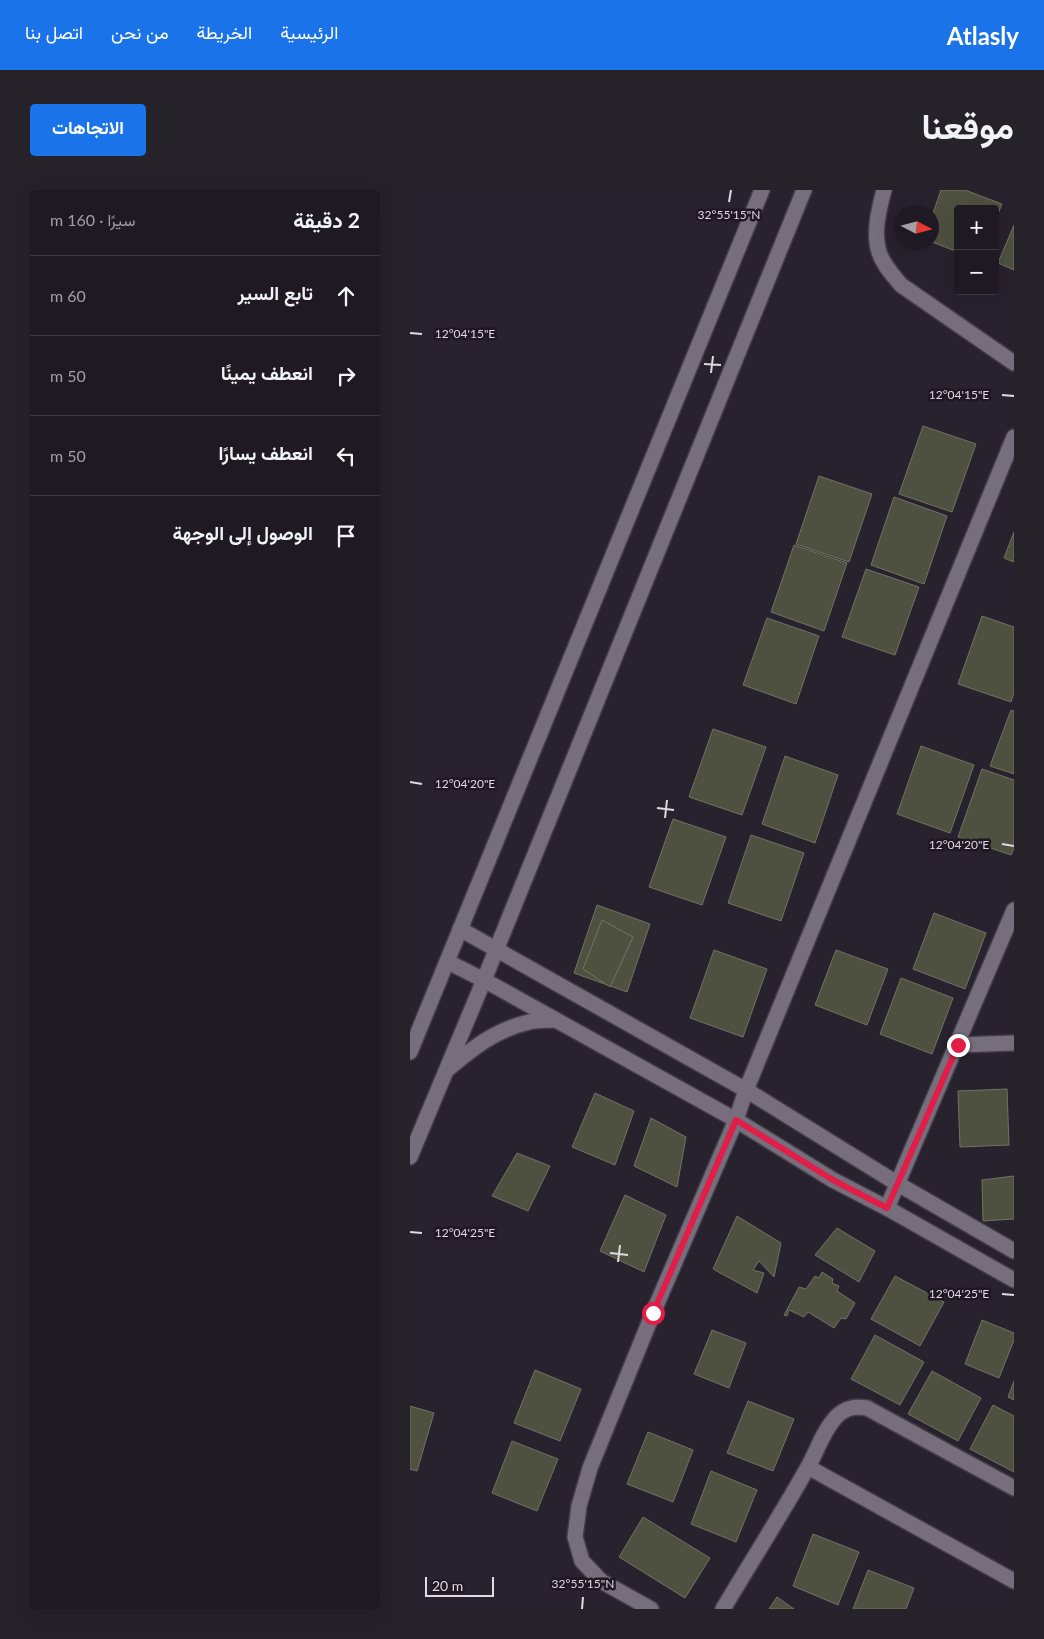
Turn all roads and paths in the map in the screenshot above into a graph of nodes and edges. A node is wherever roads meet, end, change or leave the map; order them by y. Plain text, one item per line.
1 (762, 190) edge
2 (804, 190) edge
3 (884, 190) edge
4 (1014, 362) edge
5 (1014, 436) edge
6 (1014, 910) edge
7 (460, 928) junction
8 (496, 949) junction
9 (448, 962) junction
10 (484, 980) junction
11 (556, 1020) junction
12 (1014, 1043) edge
13 (958, 1045) junction
14 (410, 1052) edge
15 (447, 1070) junction
16 (746, 1090) junction
17 (736, 1120) junction
18 (410, 1157) edge
19 (898, 1184) junction
20 (887, 1208) junction
21 (1014, 1251) edge
22 (1014, 1280) edge
23 (808, 1467) junction
24 (1014, 1488) edge
25 (1014, 1581) edge
26 (651, 1609) edge
27 (723, 1609) edge

1 - 7 street
2 - 8 street
3 - 4 street
5 - 16 street
6 - 13 street
7 - 8 street
7 - 9 street
8 - 10 street
8 - 16 street
9 - 10 street
9 - 14 street
10 - 11 street
10 - 15 street
11 - 15 street
11 - 17 street
12 - 13 street
13 - 19 street
15 - 18 street
16 - 17 street
16 - 19 street
17 - 20 street
17 - 26 street
19 - 20 street
19 - 21 street
20 - 22 street
23 - 24 street
23 - 25 street
23 - 27 street

